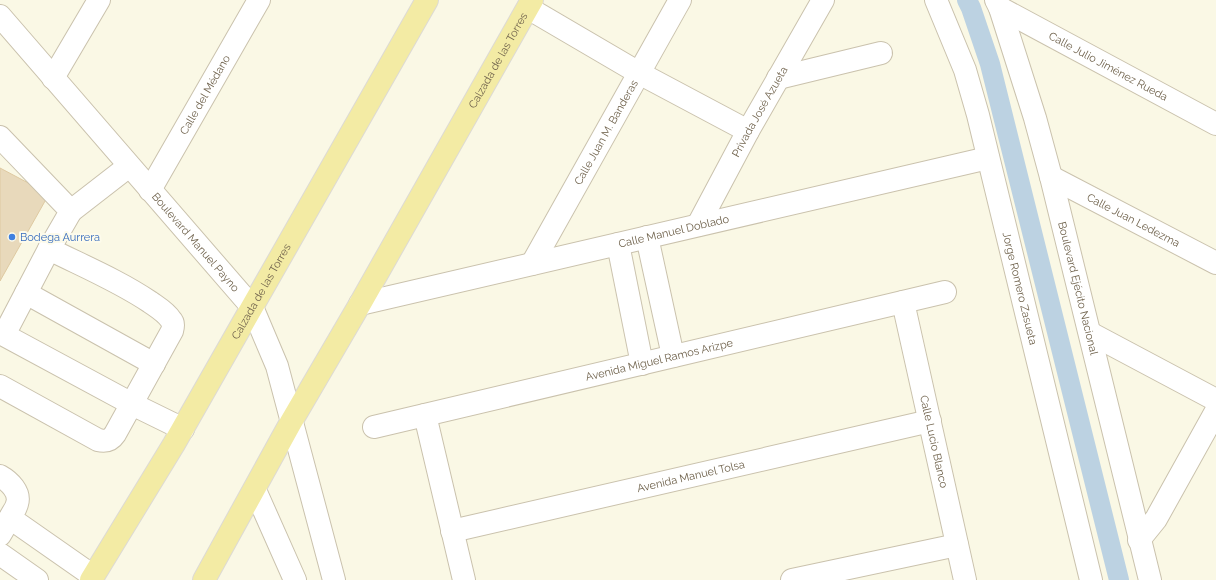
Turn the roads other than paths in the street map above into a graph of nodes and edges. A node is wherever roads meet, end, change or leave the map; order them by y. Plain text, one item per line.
1 (98, 0) edge
2 (259, 0) edge
3 (427, 0) edge
4 (680, 0) edge
5 (823, 0) edge
6 (936, 0) edge
7 (530, 4) edge
8 (998, 4) edge
9 (0, 17) edge
10 (881, 53) dead end
11 (639, 73) junction
12 (53, 78) junction
13 (778, 78) junction
14 (1216, 124) edge
15 (748, 131) junction
16 (0, 137) edge
17 (988, 158) junction
18 (129, 166) junction
19 (1051, 177) junction
20 (150, 190) junction
21 (71, 211) junction
22 (698, 225) junction
23 (646, 237) junction
24 (618, 244) junction
25 (49, 249) junction
26 (1216, 263) edge
27 (532, 264) junction
28 (945, 292) dead end
29 (26, 293) junction
30 (903, 302) junction
31 (360, 304) junction
32 (252, 307) junction
33 (1090, 333) junction
34 (2, 340) edge
35 (673, 356) junction
36 (154, 364) junction
37 (642, 364) junction
38 (0, 386) edge
39 (1216, 400) edge
40 (132, 404) junction
41 (1216, 411) edge
42 (425, 415) junction
43 (930, 421) junction
44 (292, 422) junction
45 (374, 427) dead end
46 (183, 430) junction
47 (0, 476) edge
48 (254, 490) junction
49 (5, 526) edge
50 (452, 532) junction
51 (1139, 540) junction
52 (957, 545) junction
53 (0, 554) edge
54 (92, 578) edge
55 (37, 580) edge
56 (204, 580) edge
57 (295, 580) edge
58 (334, 580) edge
59 (464, 580) edge
60 (792, 580) edge
61 (965, 580) edge
62 (1091, 580) edge
63 (1150, 580) edge

1 - 12 street
2 - 20 street, Calle del Médano
3 - 32 main road, Calzada de las Torres
4 - 11 street, Calle Juan M. Banderas
5 - 13 street, Privada José Azueta
6 - 17 street, Jorge Romero Zasueta
7 - 11 street
7 - 31 main road, Calzada de las Torres
8 - 14 street, Calle Julio Jiménez Rueda
8 - 19 street, Boulevard Ejécito Nacional
9 - 12 street, Boulevard Manuel Payno
10 - 13 street
11 - 15 street
11 - 27 street, Calle Juan M. Banderas
12 - 18 street, Boulevard Manuel Payno
13 - 15 street, Privada José Azueta
15 - 22 street, Privada José Azueta
16 - 21 street
17 - 22 street, Calle Manuel Doblado
17 - 62 street, Jorge Romero Zasueta
18 - 20 street, Boulevard Manuel Payno
18 - 21 street
19 - 26 street, Calle Juan Ledezma
19 - 33 street, Boulevard Ejécito Nacional
20 - 32 street, Boulevard Manuel Payno
21 - 25 street
22 - 23 street, Calle Manuel Doblado
23 - 24 street, Calle Manuel Doblado
23 - 35 street
24 - 27 street, Calle Manuel Doblado
24 - 37 street
25 - 29 street
25 - 36 street
27 - 31 street, Calle Manuel Doblado
28 - 30 street, Avenida Miguel Ramos Arizpe
29 - 34 street
29 - 36 street
30 - 35 street, Avenida Miguel Ramos Arizpe
30 - 43 street, Calle Lucio Blanco
31 - 44 main road, Calzada de las Torres
32 - 44 street, Boulevard Manuel Payno
32 - 46 main road, Calzada de las Torres
33 - 39 street
33 - 51 street, Boulevard Ejécito Nacional
34 - 40 street
35 - 37 street, Avenida Miguel Ramos Arizpe
36 - 40 street
37 - 42 street, Avenida Miguel Ramos Arizpe
38 - 40 street
40 - 46 street
41 - 51 street
42 - 45 street, Avenida Miguel Ramos Arizpe
42 - 50 street
43 - 50 street, Avenida Manuel Tolsa
43 - 52 street, Calle Lucio Blanco
44 - 48 main road, Calzada de las Torres
44 - 58 street, Boulevard Manuel Payno
46 - 54 main road, Calzada de las Torres
47 - 49 street
48 - 56 main road, Calzada de las Torres
48 - 57 street
49 - 54 street
50 - 59 street
51 - 63 street, Boulevard Ejécito Nacional
52 - 60 street
52 - 61 street, Calle Lucio Blanco
53 - 55 street

